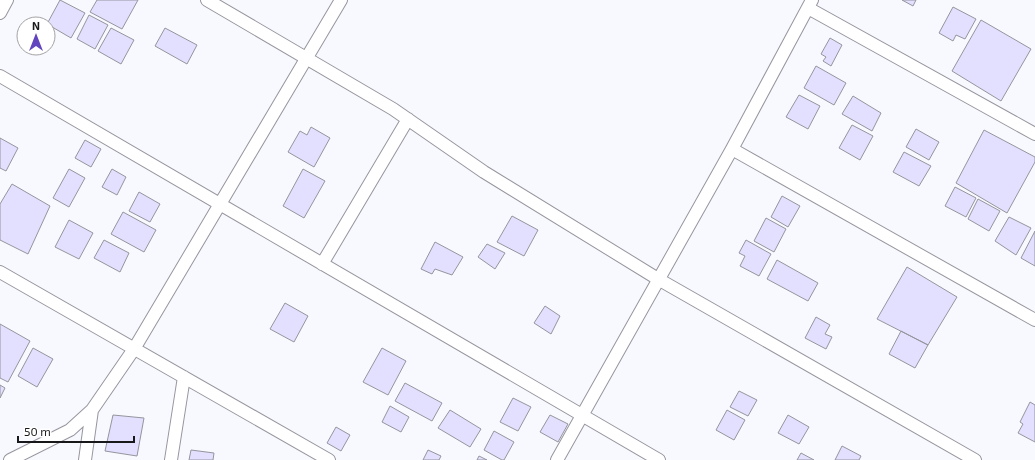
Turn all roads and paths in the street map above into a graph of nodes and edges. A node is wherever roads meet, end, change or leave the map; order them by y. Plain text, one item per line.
1 (7, 0) edge
2 (207, 0) edge
3 (341, 0) edge
4 (810, 4) edge
5 (0, 13) edge
6 (306, 59) junction
7 (0, 76) edge
8 (408, 119) junction
9 (1035, 134) edge
10 (732, 149) junction
11 (220, 204) junction
12 (322, 264) junction
13 (0, 272) edge
14 (658, 279) junction
15 (1035, 320) edge
16 (134, 349) junction
17 (184, 377) junction
18 (92, 410) junction
19 (582, 415) junction
20 (10, 460) edge
21 (85, 460) edge
22 (171, 460) edge
23 (329, 460) edge
24 (557, 460) edge
25 (659, 460) edge
26 (975, 460) edge

1 - 5 street
2 - 6 street
3 - 6 street
4 - 9 street
4 - 10 street
6 - 8 street
6 - 11 street
7 - 11 street
8 - 12 street
8 - 14 street
10 - 14 street
10 - 15 street
11 - 12 street
11 - 16 street
12 - 19 street
13 - 16 street
14 - 19 street
14 - 26 street
16 - 17 street
16 - 18 street
17 - 22 street
17 - 23 street
18 - 20 street
18 - 21 street
19 - 24 street
19 - 25 street

